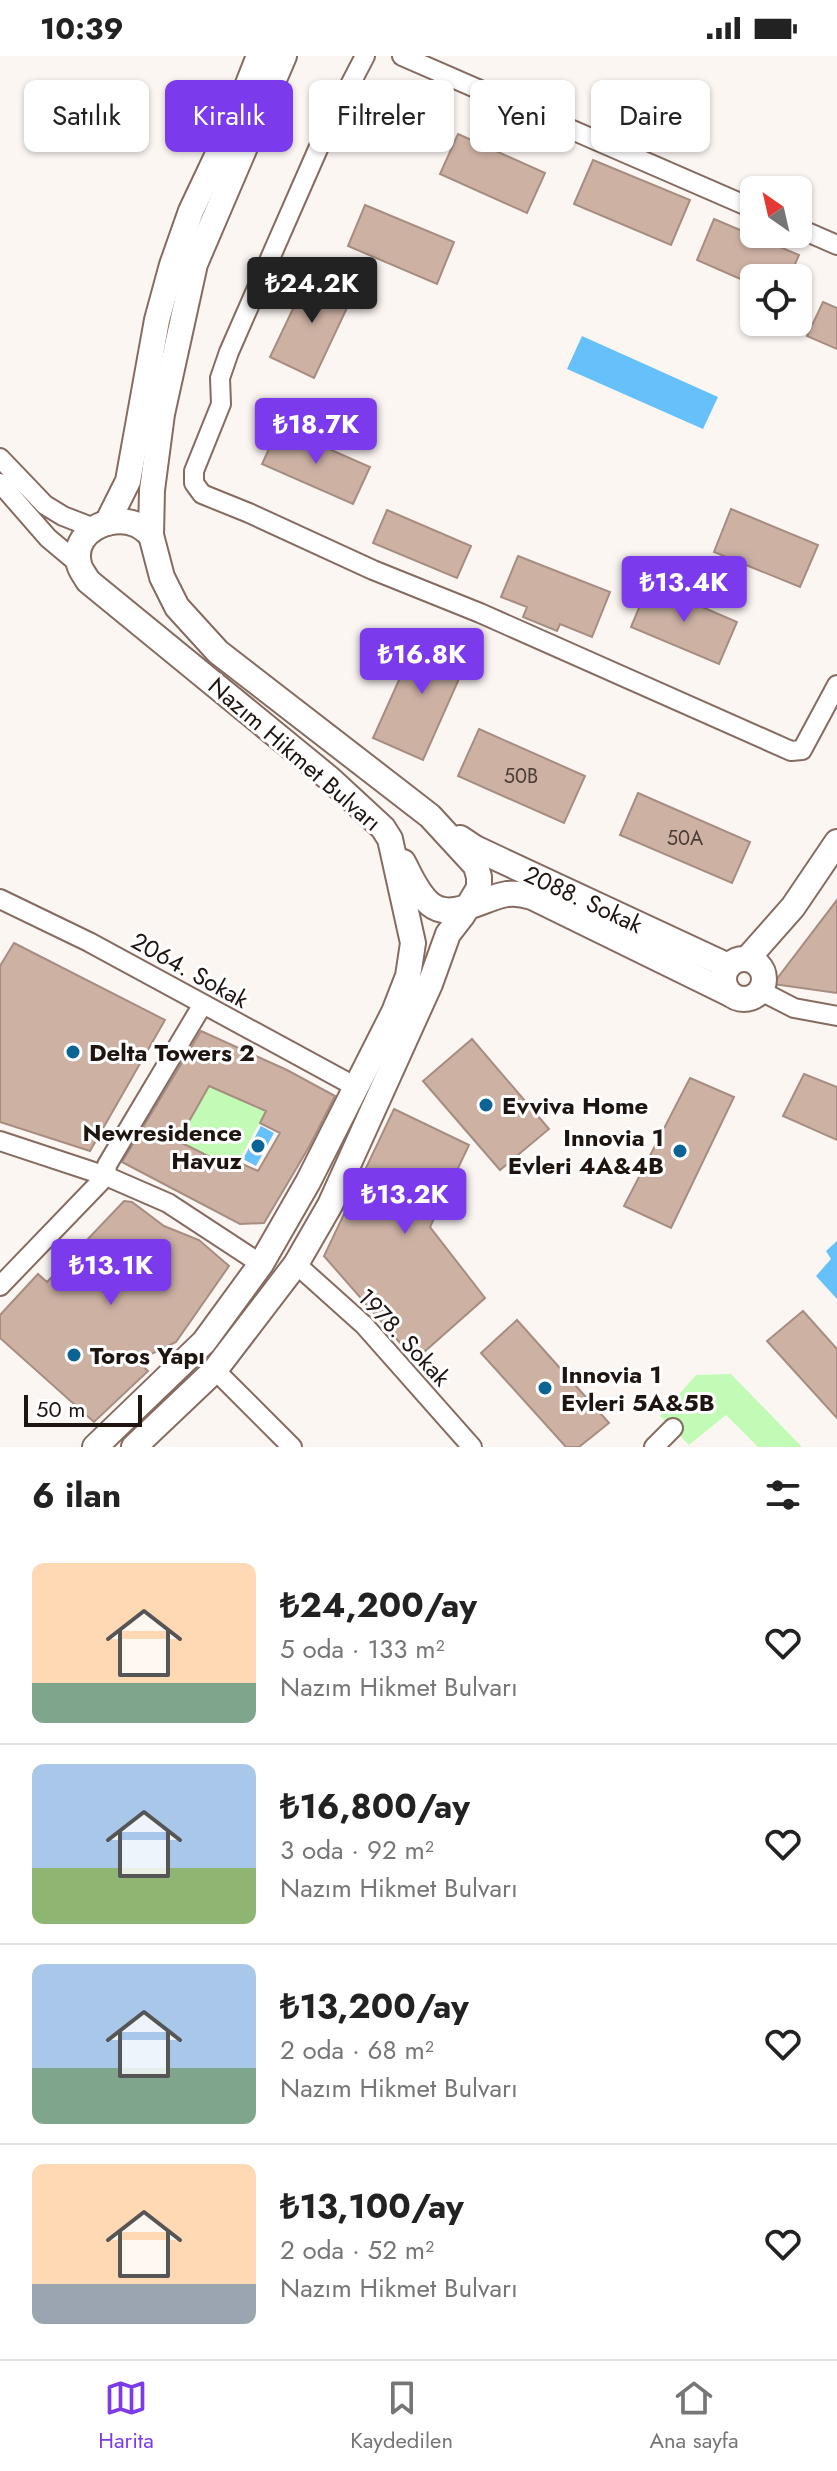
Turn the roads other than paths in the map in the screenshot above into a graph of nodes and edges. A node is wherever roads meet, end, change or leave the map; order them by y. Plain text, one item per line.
1 (259, 56) edge
2 (284, 56) edge
3 (365, 56) edge
4 (402, 56) edge
5 (740, 203) edge
6 (812, 234) edge
7 (837, 245) edge
8 (0, 458) edge
9 (8, 492) edge
10 (100, 525) junction
11 (151, 535) junction
12 (79, 564) junction
13 (837, 685) edge
14 (441, 827) junction
15 (390, 839) junction
16 (833, 857) edge
17 (0, 899) edge
18 (468, 906) junction
19 (749, 972) junction
20 (203, 1004) junction
21 (837, 1016) edge
22 (356, 1087) junction
23 (0, 1141) edge
24 (106, 1176) junction
25 (261, 1264) junction
26 (296, 1264) junction
27 (0, 1286) edge
28 (204, 1342) junction
29 (215, 1370) junction
30 (673, 1428) dead end
31 (95, 1447) edge
32 (134, 1447) edge
33 (292, 1447) edge
34 (472, 1447) edge
35 (654, 1447) edge

1 - 10 main road
2 - 11 main road, Nazım Hikmet Bulvarı
3 - 13 street
4 - 5 street
6 - 7 street
8 - 9 street
9 - 10 street
9 - 12 street
10 - 11 main road
10 - 12 main road
11 - 14 main road, Nazım Hikmet Bulvarı
12 - 15 main road, Nazım Hikmet Bulvarı
14 - 18 main road, Nazım Hikmet Bulvarı
14 - 19 main road, 2088. Sokak
15 - 18 main road
15 - 22 main road, Nazım Hikmet Bulvarı
16 - 19 main road
17 - 20 street, 2064. Sokak
18 - 19 main road
18 - 26 main road, Nazım Hikmet Bulvarı
19 - 21 street
20 - 22 street, 2064. Sokak
20 - 24 street
22 - 25 main road, Nazım Hikmet Bulvarı
23 - 24 street
24 - 25 street
24 - 27 street
25 - 28 main road, Nazım Hikmet Bulvarı
26 - 29 main road, Nazım Hikmet Bulvarı
26 - 34 street, 1978. Sokak
28 - 29 main road
28 - 31 main road, Nazım Hikmet Bulvarı
29 - 32 main road, Nazım Hikmet Bulvarı
29 - 33 street
30 - 35 street

